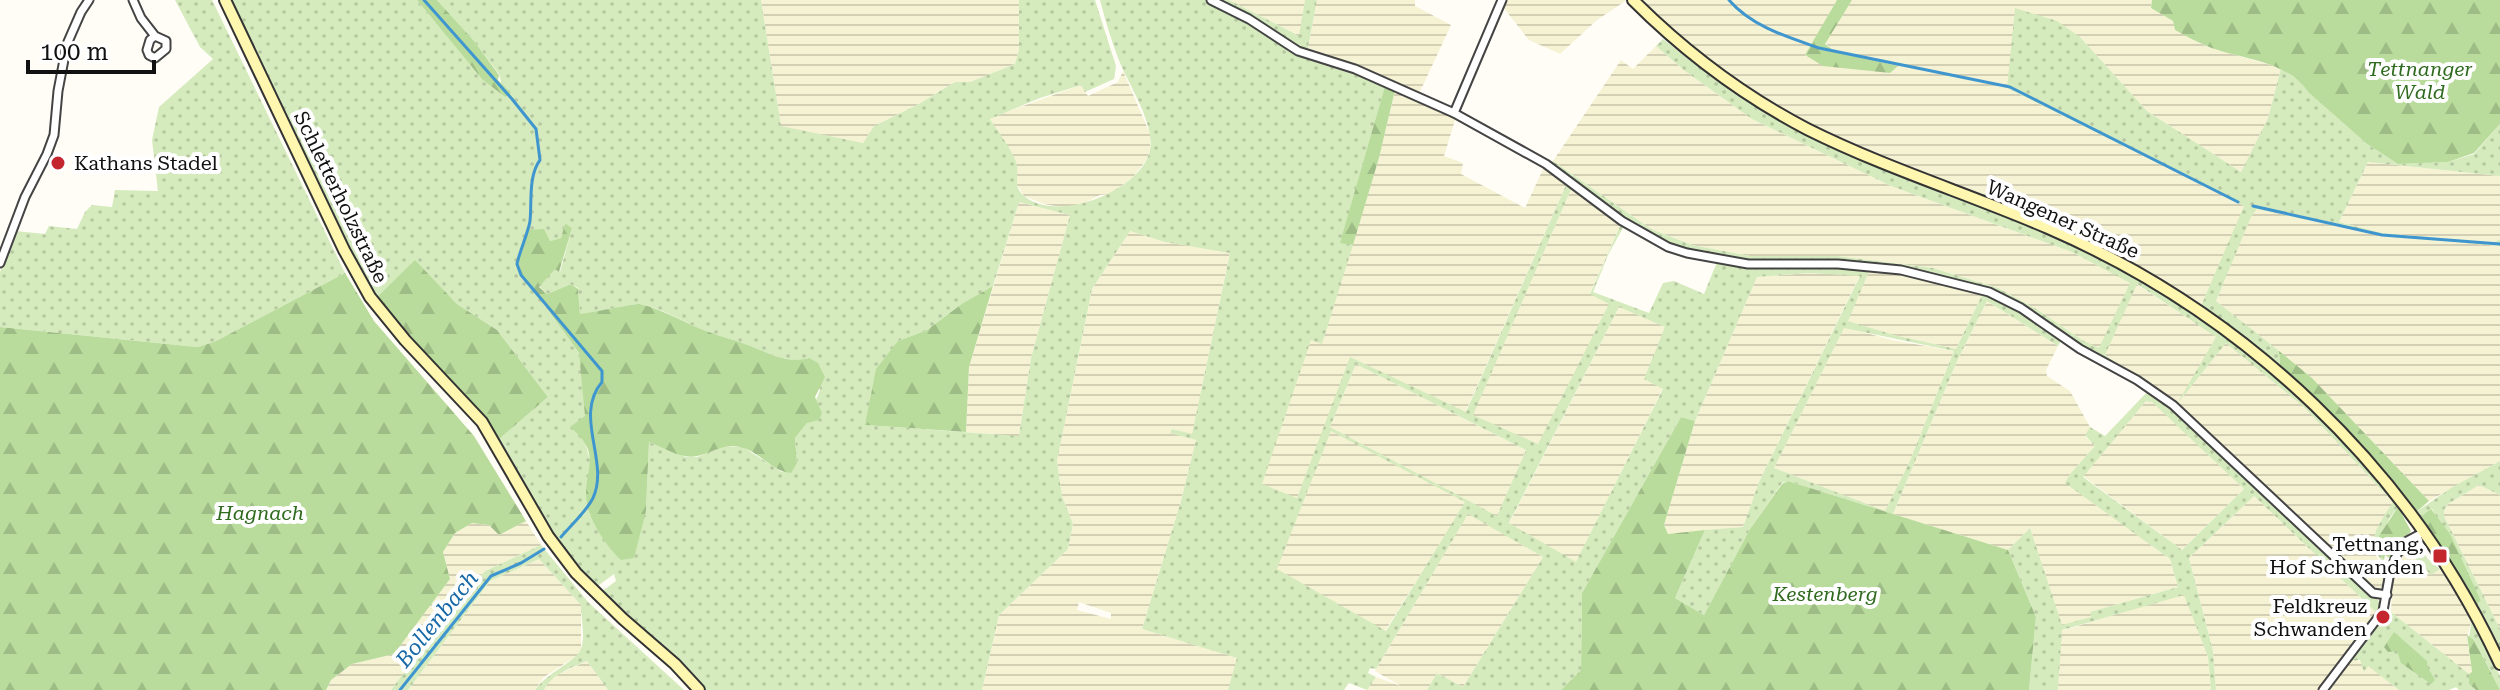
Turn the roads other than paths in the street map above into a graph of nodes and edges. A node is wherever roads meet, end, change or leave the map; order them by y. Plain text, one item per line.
1 (89, 0) edge
2 (133, 0) edge
3 (225, 0) edge
4 (1211, 0) edge
5 (1502, 0) edge
6 (1633, 0) edge
7 (155, 36) dead end
8 (1454, 113) junction
9 (0, 263) edge
10 (2424, 532) junction
11 (2387, 595) junction
12 (2500, 664) edge
13 (699, 690) edge
14 (2323, 690) edge

1 - 9 street
2 - 7 street
3 - 13 main road, Schletterholzstraße
4 - 8 street
5 - 8 street
6 - 10 main road, Wangener Straße
8 - 11 street
10 - 11 street
10 - 12 main road, Wangener Straße
11 - 14 street

